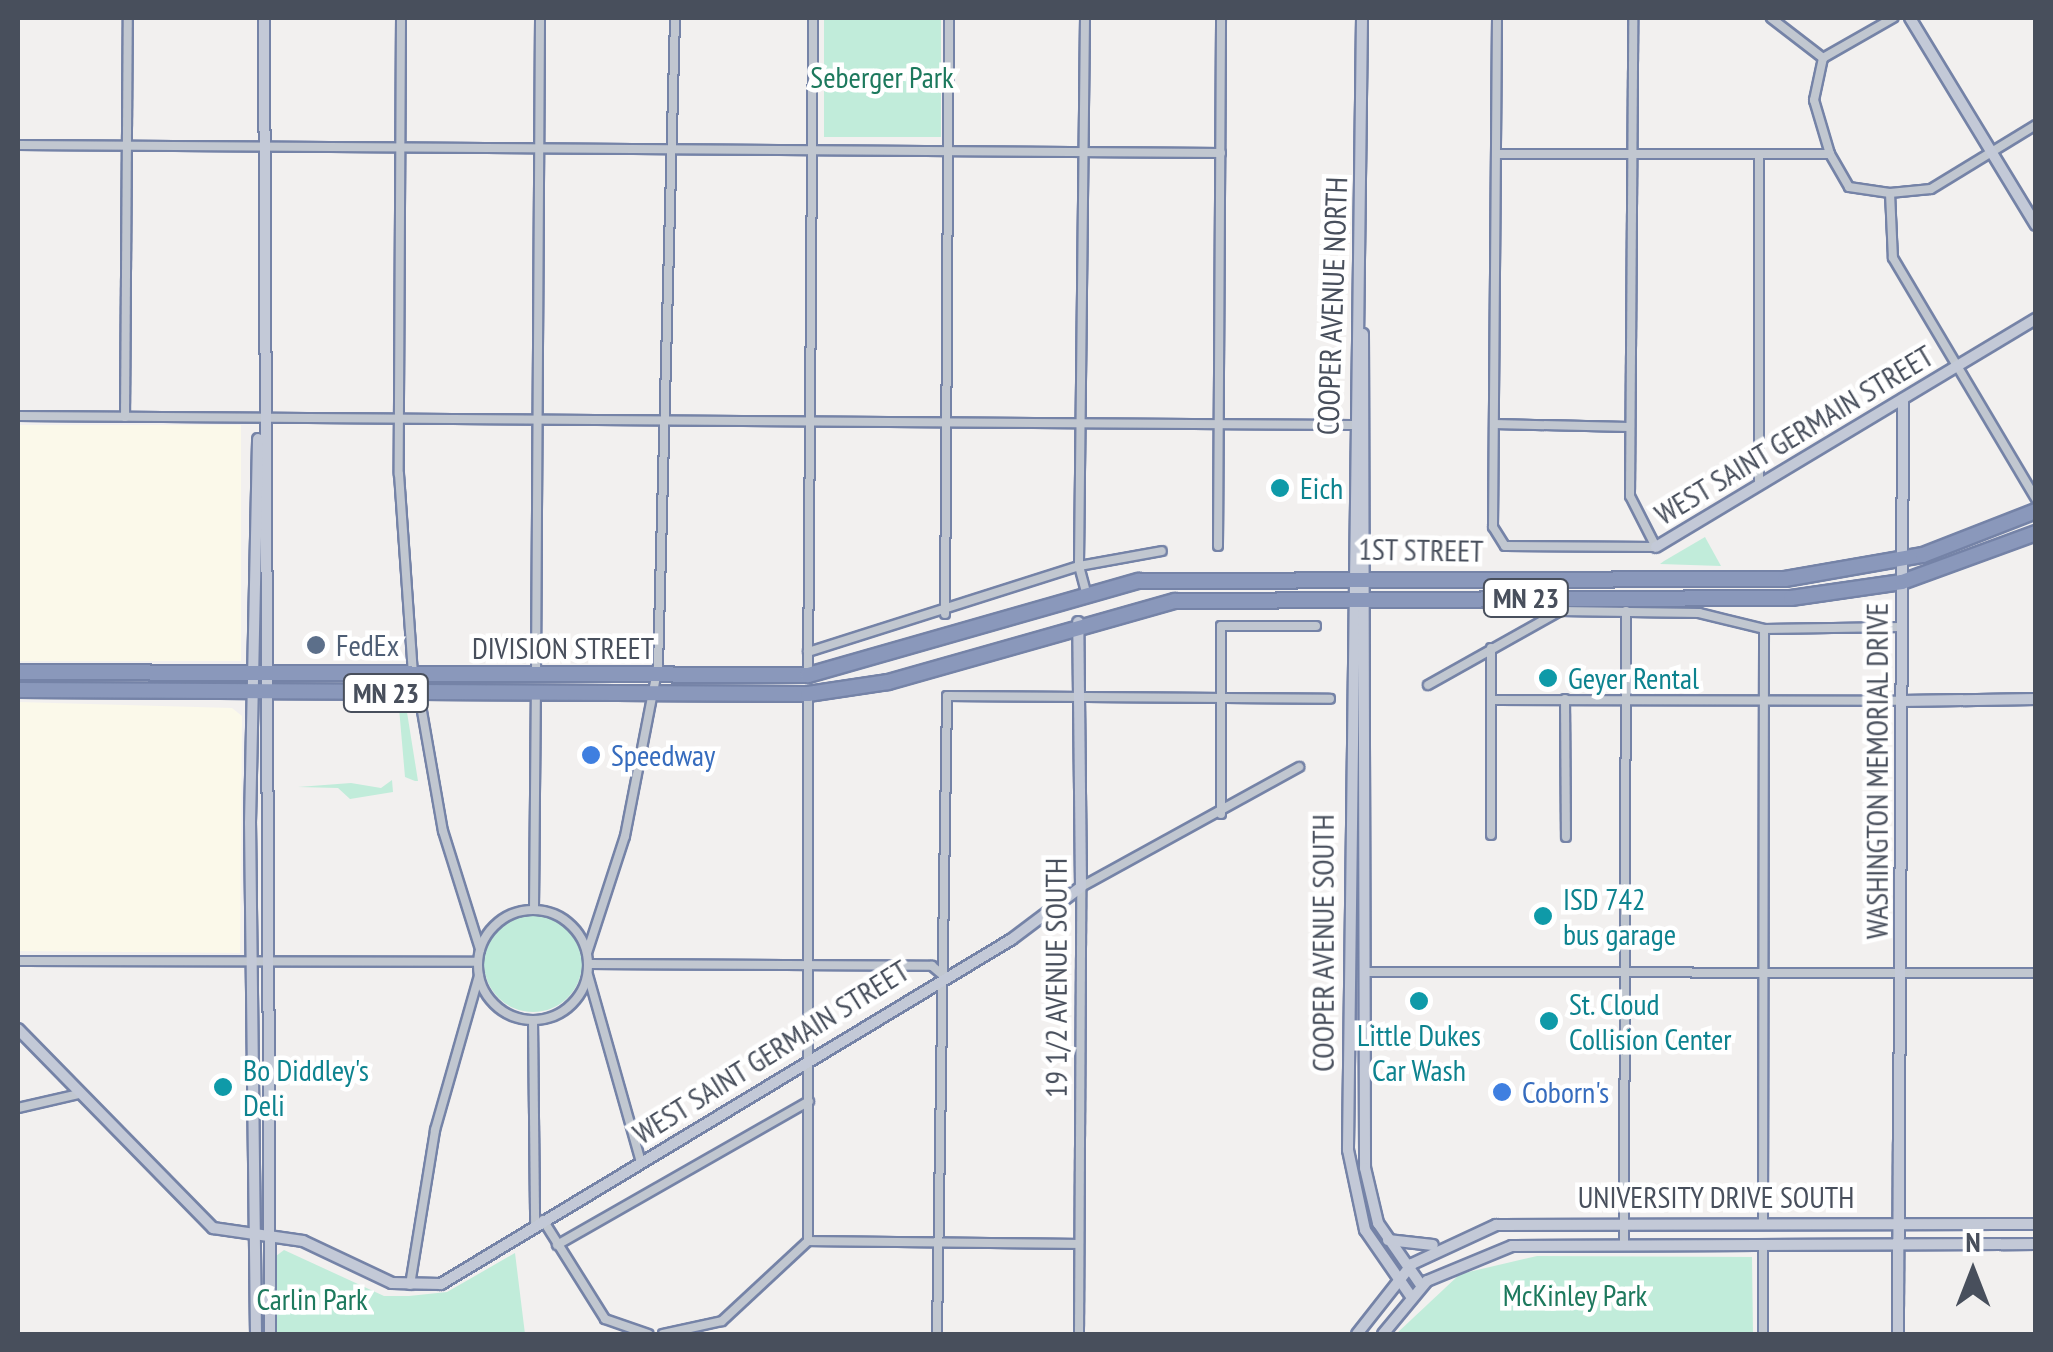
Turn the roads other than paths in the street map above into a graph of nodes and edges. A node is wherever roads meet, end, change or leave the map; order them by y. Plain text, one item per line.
1 (128, 18) edge
2 (264, 18) edge
3 (401, 18) edge
4 (540, 18) edge
5 (675, 18) edge
6 (813, 18) edge
7 (949, 18) edge
8 (1086, 18) edge
9 (1222, 18) edge
10 (1362, 18) edge
11 (1497, 18) edge
12 (1632, 18) edge
13 (1770, 18) edge
14 (1893, 18) edge
15 (1910, 18) edge
16 (1822, 58) junction
17 (2036, 126) edge
18 (18, 145) edge
19 (127, 146) junction
20 (263, 146) junction
21 (401, 147) junction
22 (539, 148) junction
23 (674, 149) junction
24 (812, 150) junction
25 (948, 151) junction
26 (1084, 152) junction
27 (1630, 152) junction
28 (1991, 152) junction
29 (1220, 153) junction
30 (1496, 154) junction
31 (1759, 154) junction
32 (1830, 154) junction
33 (1890, 193) junction
34 (2036, 225) edge
35 (1361, 308) junction
36 (2036, 319) edge
37 (1956, 367) junction
38 (1903, 399) junction
39 (18, 416) edge
40 (125, 417) junction
41 (262, 418) junction
42 (400, 419) junction
43 (537, 420) junction
44 (669, 420) junction
45 (810, 422) junction
46 (946, 422) junction
47 (1083, 423) junction
48 (1218, 424) junction
49 (1494, 424) junction
50 (1352, 425) junction
51 (1629, 427) junction
52 (1759, 485) junction
53 (2036, 500) edge
54 (2036, 511) edge
55 (2034, 537) edge
56 (1218, 546) dead end
57 (1656, 547) junction
58 (1162, 551) dead end
59 (1903, 560) junction
60 (1079, 566) junction
61 (1350, 577) junction
62 (1368, 577) junction
63 (1902, 582) junction
64 (1086, 592) junction
65 (1350, 596) junction
66 (1367, 597) junction
67 (1626, 611) junction
68 (945, 614) junction
69 (1078, 622) junction
70 (1316, 626) dead end
71 (1901, 626) junction
72 (1764, 629) junction
73 (1491, 648) junction
74 (808, 652) junction
75 (18, 672) edge
76 (260, 674) junction
77 (413, 675) junction
78 (808, 675) junction
79 (536, 676) junction
80 (657, 676) junction
81 (1428, 685) dead end
82 (18, 690) edge
83 (260, 692) junction
84 (419, 694) junction
85 (536, 694) junction
86 (808, 694) junction
87 (654, 695) junction
88 (1083, 696) junction
89 (1221, 698) junction
90 (2036, 698) edge
91 (1330, 699) dead end
92 (1493, 700) junction
93 (1565, 700) junction
94 (1629, 700) junction
95 (1901, 700) junction
96 (1764, 701) junction
97 (1299, 767) dead end
98 (1221, 814) junction
99 (1491, 835) dead end
100 (1566, 837) dead end
101 (1081, 887) junction
102 (534, 910) junction
103 (480, 949) junction
104 (588, 953) junction
105 (18, 960) edge
106 (256, 961) junction
107 (270, 961) junction
108 (478, 962) junction
109 (588, 964) junction
110 (806, 966) junction
111 (1366, 972) junction
112 (1627, 972) junction
113 (2036, 973) edge
114 (1763, 974) junction
115 (1902, 974) junction
116 (588, 975) junction
117 (479, 976) junction
118 (944, 976) junction
119 (534, 1020) junction
120 (18, 1028) edge
121 (808, 1062) junction
122 (79, 1094) junction
123 (809, 1101) junction
124 (18, 1108) edge
125 (641, 1162) junction
126 (539, 1222) junction
127 (1624, 1222) junction
128 (1763, 1222) junction
129 (1898, 1223) junction
130 (2036, 1224) edge
131 (254, 1236) junction
132 (269, 1236) junction
133 (1386, 1239) junction
134 (808, 1241) junction
135 (944, 1242) junction
136 (1444, 1243) junction
137 (1079, 1244) junction
138 (1763, 1244) junction
139 (1897, 1244) junction
140 (2036, 1244) edge
141 (557, 1245) junction
142 (1624, 1245) junction
143 (1407, 1268) junction
144 (1395, 1279) junction
145 (410, 1285) junction
146 (1422, 1285) junction
147 (1410, 1296) junction
148 (256, 1334) edge
149 (270, 1334) edge
150 (648, 1334) edge
151 (662, 1334) edge
152 (937, 1334) edge
153 (1079, 1334) edge
154 (1356, 1334) edge
155 (1382, 1334) edge
156 (1763, 1334) edge
157 (1898, 1334) edge

1 - 19 street
2 - 20 street
3 - 21 street
4 - 22 street
5 - 23 street
6 - 24 street
7 - 25 street
8 - 26 street
9 - 29 street
10 - 35 street, COOPER AVENUE NORTH
11 - 30 street
12 - 27 street
13 - 16 street
14 - 16 street
15 - 28 street
16 - 32 street
17 - 28 street
18 - 19 street
19 - 20 street
19 - 40 street
20 - 21 street
20 - 41 street
21 - 22 street
21 - 42 street
22 - 23 street
22 - 43 street
23 - 24 street
23 - 44 street
24 - 25 street
24 - 45 street
25 - 26 street
25 - 46 street
26 - 29 street
26 - 47 street
27 - 30 street
27 - 31 street
27 - 51 street
28 - 33 street
28 - 34 street
29 - 48 street
30 - 49 street
31 - 32 street
31 - 52 street
32 - 33 street
33 - 37 street
35 - 50 street, COOPER AVENUE NORTH
35 - 62 street
36 - 37 street, WEST SAINT GERMAIN STREET
37 - 38 street, WEST SAINT GERMAIN STREET
37 - 53 street
38 - 52 street, WEST SAINT GERMAIN STREET
38 - 59 street, WASHINGTON MEMORIAL DRIVE
39 - 40 street
40 - 41 street
41 - 42 street
41 - 76 street
42 - 43 street
42 - 77 street
43 - 44 street
43 - 79 street
44 - 45 street
44 - 80 street
45 - 46 street
45 - 74 street
46 - 47 street
46 - 68 street
47 - 48 street
47 - 60 street
48 - 50 street
48 - 56 street
49 - 51 street
49 - 57 street, WEST SAINT GERMAIN STREET
50 - 61 street, COOPER AVENUE NORTH
51 - 57 street
52 - 57 street, WEST SAINT GERMAIN STREET
54 - 59 highway, 1ST STREET / MN 23
55 - 63 highway, 1ST STREET / MN 23
58 - 60 street
59 - 62 highway, 1ST STREET / MN 23
59 - 63 street, WASHINGTON MEMORIAL DRIVE
60 - 64 street
60 - 68 street
61 - 62 highway, 1ST STREET / MN 23
61 - 64 highway, 1ST STREET / MN 23
61 - 65 street, COOPER AVENUE NORTH
62 - 66 street
63 - 66 highway, 1ST STREET / MN 23
63 - 71 street, WASHINGTON MEMORIAL DRIVE
64 - 78 highway, 1ST STREET / MN 23
65 - 66 highway, 1ST STREET / MN 23
65 - 69 highway, 1ST STREET / MN 23
65 - 144 street, COOPER AVENUE SOUTH
66 - 111 street
67 - 72 street
67 - 73 street
67 - 94 street
68 - 74 street
69 - 86 highway, 1ST STREET / MN 23
69 - 88 street, 19 1/2 AVENUE SOUTH
70 - 89 street
71 - 72 street
71 - 95 street, WASHINGTON MEMORIAL DRIVE
72 - 96 street
73 - 81 street
73 - 92 street
74 - 78 street
75 - 76 highway, DIVISION STREET / MN 23
76 - 77 highway, DIVISION STREET / MN 23
76 - 83 street
77 - 79 highway, DIVISION STREET / MN 23
78 - 80 highway, DIVISION STREET / MN 23
79 - 80 highway, DIVISION STREET / MN 23
80 - 87 street
82 - 83 highway, DIVISION STREET / MN 23
83 - 84 highway, DIVISION STREET / MN 23
83 - 106 street
83 - 107 street
84 - 85 highway, DIVISION STREET / MN 23
84 - 103 street
85 - 87 highway, DIVISION STREET / MN 23
85 - 102 street
86 - 87 highway, DIVISION STREET / MN 23
86 - 110 street
87 - 104 street
88 - 89 street
88 - 101 street, 19 1/2 AVENUE SOUTH
88 - 118 street
89 - 91 street
89 - 98 street
90 - 95 street
92 - 93 street
92 - 99 street
93 - 94 street
93 - 100 street
94 - 96 street
94 - 112 street
95 - 96 street
95 - 115 street, WASHINGTON MEMORIAL DRIVE
96 - 114 street
97 - 98 street, WEST SAINT GERMAIN STREET
98 - 101 street, WEST SAINT GERMAIN STREET
101 - 118 street, WEST SAINT GERMAIN STREET
101 - 137 street, 19 1/2 AVENUE SOUTH
102 - 103 street
102 - 104 street
103 - 108 street
104 - 109 street
105 - 106 street
106 - 107 street
106 - 131 street
107 - 108 street
107 - 132 street
108 - 117 street
109 - 110 street
109 - 116 street
110 - 118 street
110 - 121 street
111 - 112 street
111 - 133 street
112 - 114 street
112 - 127 street
113 - 115 street
114 - 115 street
114 - 128 street
115 - 129 street, WASHINGTON MEMORIAL DRIVE
116 - 119 street
116 - 125 street
117 - 119 street
117 - 145 street
118 - 121 street, WEST SAINT GERMAIN STREET
118 - 135 street
119 - 126 street
120 - 122 street
121 - 123 street
121 - 125 street, WEST SAINT GERMAIN STREET
122 - 124 street
122 - 131 street
123 - 134 street
123 - 141 street, WEST SAINT GERMAIN STREET
125 - 126 street, WEST SAINT GERMAIN STREET
126 - 141 street
126 - 145 street, WEST SAINT GERMAIN STREET
127 - 128 street, UNIVERSITY DRIVE SOUTH
127 - 136 street, UNIVERSITY DRIVE SOUTH
127 - 142 street
128 - 129 street, UNIVERSITY DRIVE SOUTH
129 - 130 street, UNIVERSITY DRIVE SOUTH
129 - 139 street, WASHINGTON MEMORIAL DRIVE
131 - 132 street
131 - 148 street
132 - 145 street
132 - 149 street
133 - 136 street
133 - 143 street
134 - 135 street
134 - 151 street
135 - 137 street
135 - 152 street
136 - 143 street, UNIVERSITY DRIVE SOUTH
137 - 153 street, 19 1/2 AVENUE SOUTH
138 - 139 street, UNIVERSITY DRIVE SOUTH
138 - 142 street, UNIVERSITY DRIVE SOUTH
138 - 156 street
139 - 140 street, UNIVERSITY DRIVE SOUTH
139 - 157 street, WASHINGTON MEMORIAL DRIVE
141 - 150 street
142 - 146 street, UNIVERSITY DRIVE SOUTH
143 - 144 street
143 - 146 street
144 - 147 street, COOPER AVENUE SOUTH
144 - 154 street
146 - 147 street
147 - 155 street

